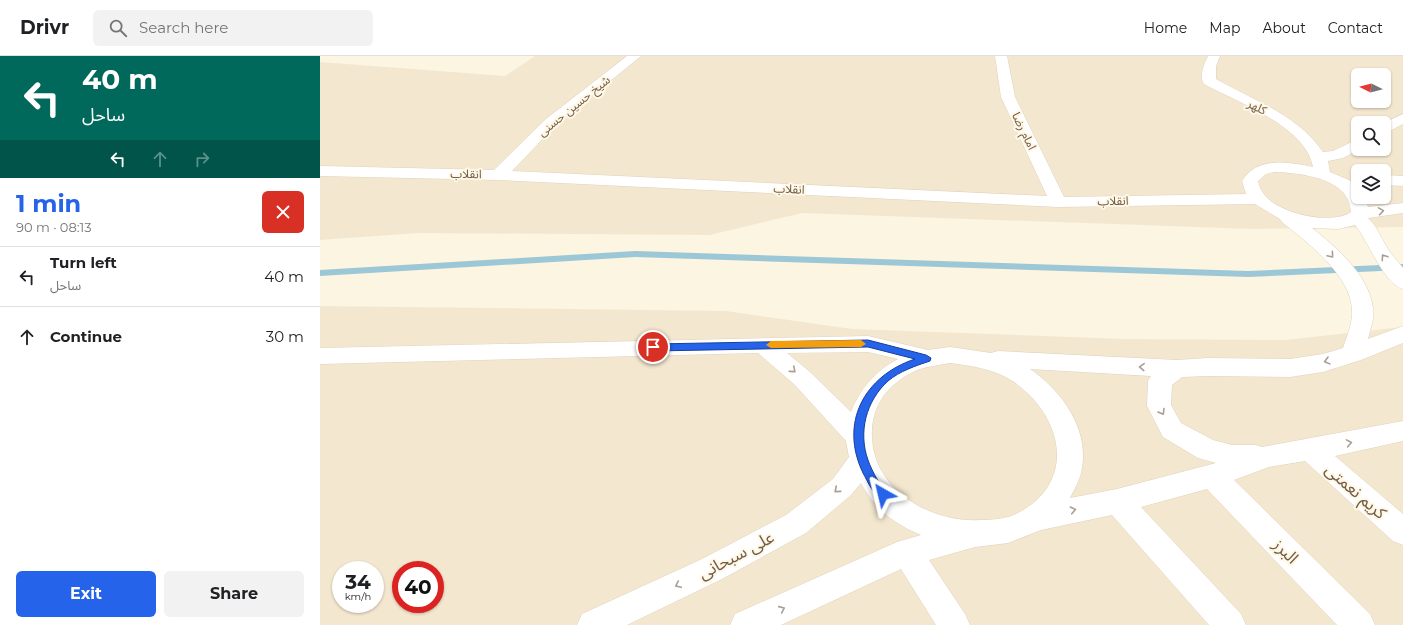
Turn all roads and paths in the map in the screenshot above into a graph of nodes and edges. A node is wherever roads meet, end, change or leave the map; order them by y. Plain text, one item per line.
1 (635, 56) edge
2 (1001, 56) edge
3 (1214, 56) edge
4 (1403, 118) edge
5 (1391, 125) edge
6 (1351, 148) edge
7 (1318, 157) junction
8 (320, 170) edge
9 (498, 175) junction
10 (1327, 176) junction
11 (1351, 178) edge
12 (1391, 180) edge
13 (1403, 181) edge
14 (1259, 199) junction
15 (1058, 202) junction
16 (1403, 208) edge
17 (1281, 213) junction
18 (1362, 220) junction
19 (1403, 282) edge
20 (1403, 334) edge
21 (763, 345) junction
22 (1353, 354) junction
23 (320, 356) edge
24 (975, 357) junction
25 (926, 358) junction
26 (1177, 369) junction
27 (1403, 430) edge
28 (860, 448) junction
29 (1308, 449) junction
30 (1269, 456) junction
31 (1212, 476) junction
32 (1117, 501) junction
33 (1035, 518) junction
34 (1403, 532) edge
35 (979, 534) junction
36 (907, 552) junction
37 (593, 625) edge
38 (746, 625) edge
39 (954, 625) edge
40 (1230, 625) edge
41 (1359, 625) edge

1 - 9 street, شیخ حسین حسنی
2 - 15 street, امام رضا
3 - 7 street, کلهر
4 - 5 street
6 - 7 street
7 - 10 street, کلهر
8 - 9 street, انقلاب
9 - 15 street, انقلاب
10 - 11 street
10 - 14 street
10 - 18 street
12 - 13 street
14 - 15 street, انقلاب
14 - 17 street
18 -> 16 street
17 - 18 street
17 -> 22 street
19 -> 18 street
20 - 22 street
21 - 23 street
21 - 25 street
21 -> 28 street
22 -> 26 street
24 - 25 street
26 -> 24 street
24 - 33 street
25 - 28 street
26 -> 30 street
29 -> 27 street
28 - 35 street
28 -> 37 street, علی سبحانی
29 - 30 street
29 - 34 street, کریم نعمتی
30 - 31 street
31 - 32 street
31 - 41 street, البرز
33 -> 32 street
32 - 40 street
33 - 35 street
35 - 36 street
38 -> 36 street
36 - 39 street

